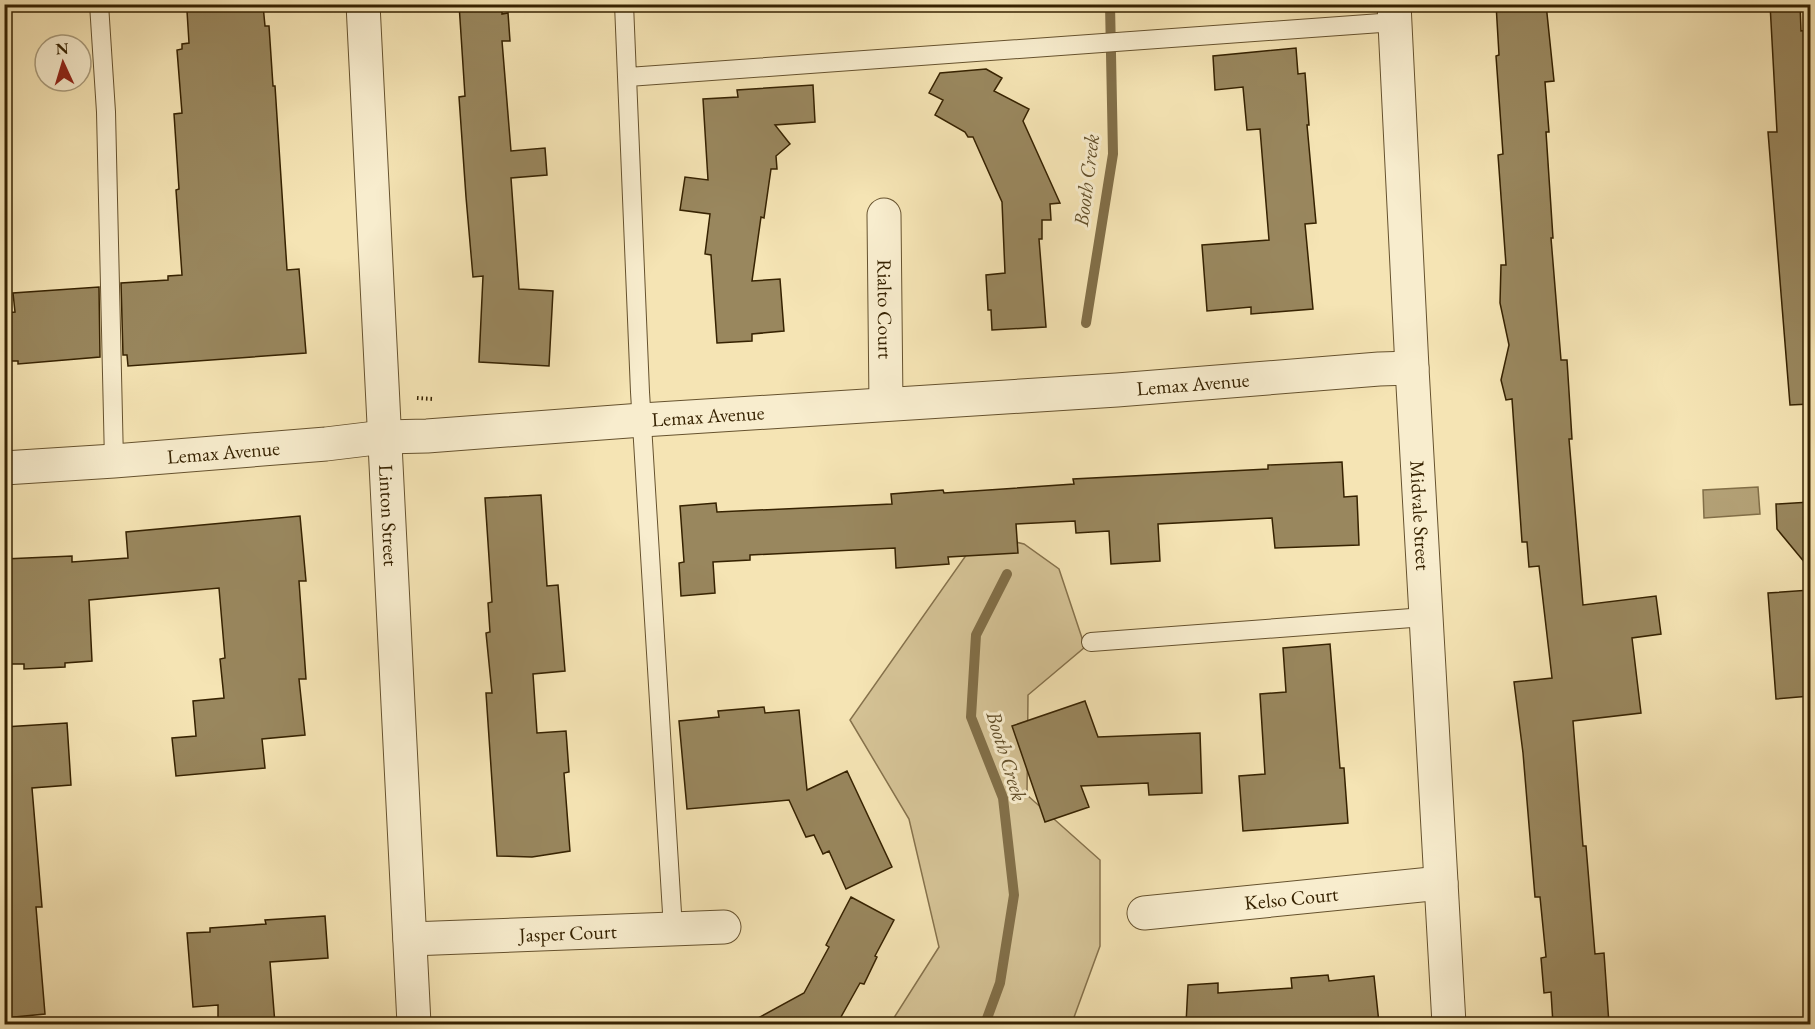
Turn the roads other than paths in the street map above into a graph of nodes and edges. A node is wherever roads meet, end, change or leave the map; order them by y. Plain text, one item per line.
1 (99, 4) edge
2 (363, 4) edge
3 (624, 4) edge
4 (1394, 13) edge
5 (628, 77) junction
6 (884, 215) dead end
7 (1412, 368) junction
8 (886, 404) junction
9 (642, 420) junction
10 (384, 437) junction
11 (114, 461) junction
12 (4, 468) edge
13 (1425, 616) junction
14 (1091, 642) dead end
15 (1441, 883) junction
16 (1144, 912) dead end
17 (724, 927) dead end
18 (673, 929) junction
19 (410, 939) junction
20 (414, 1024) edge
21 (1449, 1024) edge

1 - 11 lane
2 - 10 street, Linton Street
3 - 5 lane
4 - 5 lane
4 - 7 street, Midvale Street
5 - 9 lane
6 - 8 street, Rialto Court
7 - 8 street, Lemax Avenue
7 - 13 street, Midvale Street
8 - 9 street, Lemax Avenue
9 - 10 street, Lemax Avenue
9 - 18 lane
10 - 11 street, Lemax Avenue
10 - 19 street, Linton Street
11 - 12 street, Lemax Avenue
13 - 14 lane
13 - 15 street, Midvale Street
15 - 16 street, Kelso Court
15 - 21 street, Midvale Street
17 - 18 street, Jasper Court
18 - 19 street, Jasper Court
19 - 20 street, Linton Street

